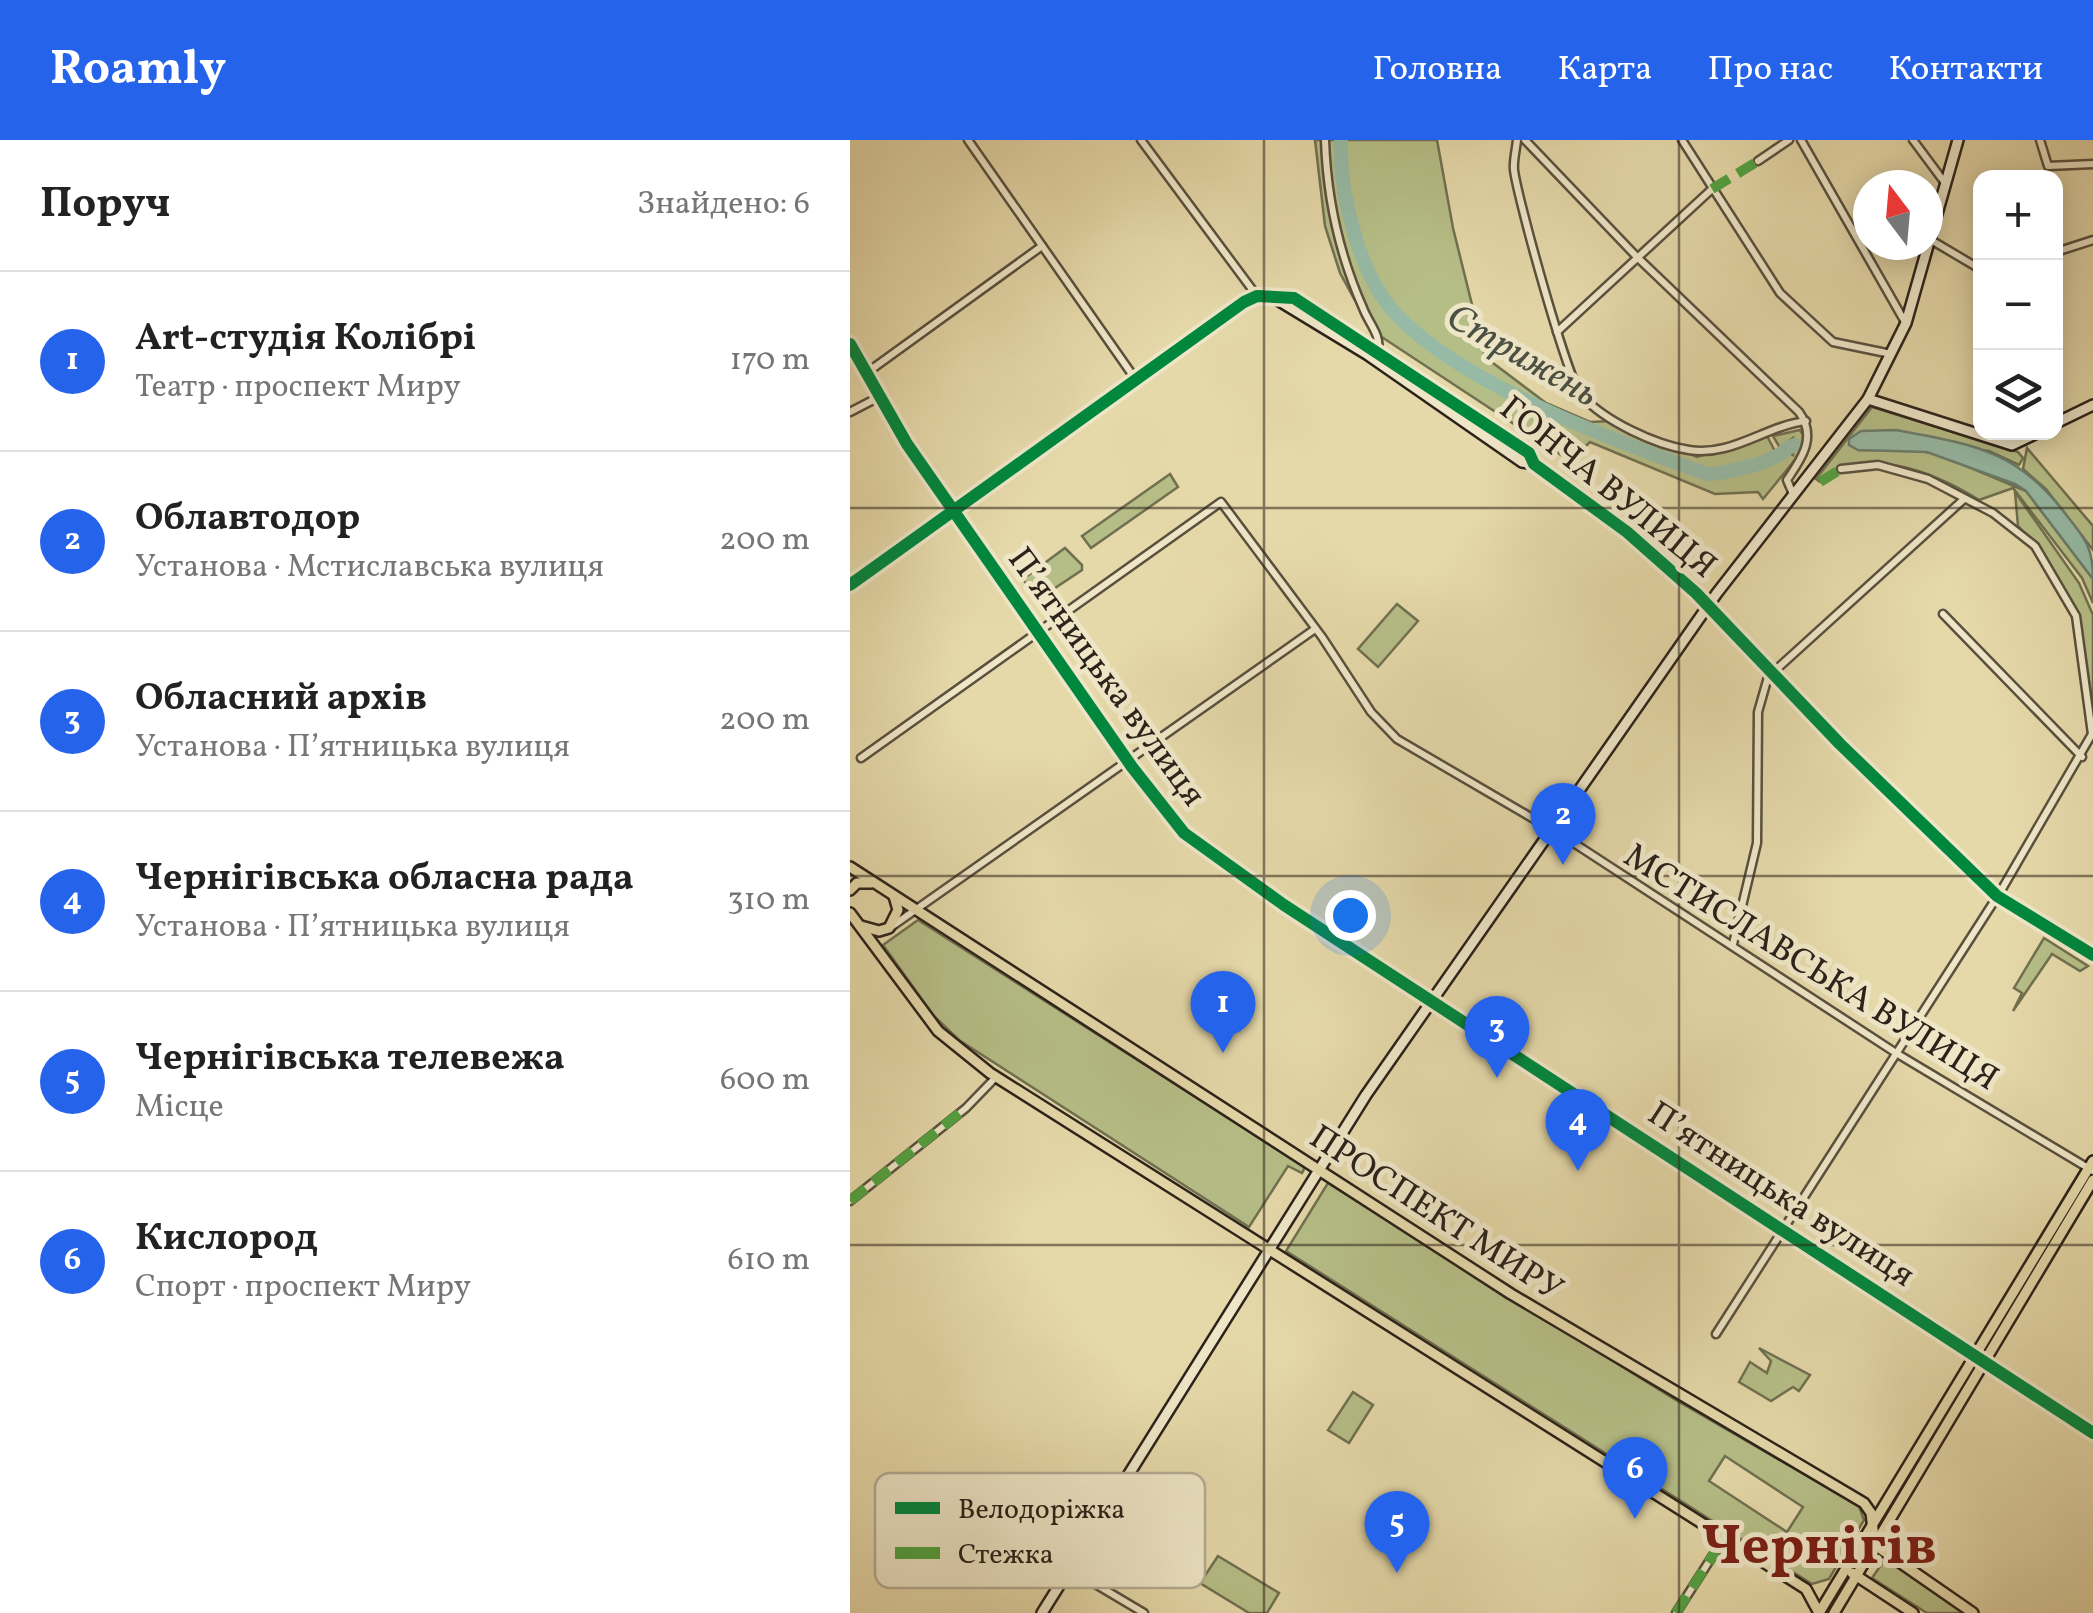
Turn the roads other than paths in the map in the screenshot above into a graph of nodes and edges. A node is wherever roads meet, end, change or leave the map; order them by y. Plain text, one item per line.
1 (968, 140) edge
2 (1142, 140) edge
3 (1325, 140) edge
4 (1517, 140) edge
5 (1525, 140) edge
6 (1682, 140) edge
7 (1788, 140) edge
8 (1801, 140) edge
9 (1913, 140) edge
10 (1958, 140) edge
11 (2040, 140) edge
12 (1758, 161) dead end
13 (2093, 164) edge
14 (1946, 182) junction
15 (1712, 189) junction
16 (1943, 194) edge
17 (2093, 240) edge
18 (1042, 246) junction
19 (1943, 247) edge
20 (2063, 250) edge
21 (1636, 256) junction
22 (1925, 260) edge
23 (1973, 265) edge
24 (1257, 296) junction
25 (1271, 296) junction
26 (1906, 323) junction
27 (1557, 332) junction
28 (850, 344) edge
29 (1378, 351) junction
30 (1892, 354) junction
31 (865, 374) junction
32 (1136, 380) junction
33 (877, 398) junction
34 (1868, 399) junction
35 (2093, 404) edge
36 (850, 412) edge
37 (2063, 419) edge
38 (1806, 421) junction
39 (1973, 433) edge
40 (1996, 440) edge
41 (2022, 440) edge
42 (1534, 464) junction
43 (1841, 469) dead end
44 (1793, 494) junction
45 (1964, 499) junction
46 (952, 511) junction
47 (850, 584) edge
48 (1708, 605) junction
49 (1942, 614) dead end
50 (1315, 629) junction
51 (1038, 634) junction
52 (1773, 669) junction
53 (2082, 757) junction
54 (861, 758) dead end
55 (1127, 760) junction
56 (1552, 829) junction
57 (850, 867) edge
58 (874, 884) junction
59 (850, 888) edge
60 (893, 896) junction
61 (1997, 896) junction
62 (916, 911) junction
63 (853, 918) edge
64 (889, 928) junction
65 (1733, 944) junction
66 (2093, 955) edge
67 (1431, 1000) junction
68 (1896, 1052) junction
69 (996, 1077) junction
70 (2092, 1166) edge
71 (1318, 1168) junction
72 (2093, 1180) edge
73 (850, 1202) edge
74 (1782, 1228) junction
75 (1268, 1250) junction
76 (1716, 1334) dead end
77 (1980, 1357) junction
78 (2093, 1433) edge
79 (1130, 1473) edge
80 (1888, 1500) junction
81 (1864, 1503) junction
82 (1873, 1522) junction
83 (1876, 1545) junction
84 (1718, 1549) dead end
85 (1857, 1553) junction
86 (1851, 1572) junction
87 (1836, 1586) junction
88 (1058, 1588) edge
89 (1102, 1588) edge
90 (1806, 1589) junction
91 (1042, 1613) edge
92 (1144, 1613) edge
93 (1676, 1613) edge
94 (1820, 1613) edge
95 (1834, 1613) edge
96 (1912, 1613) edge
97 (1972, 1613) edge

1 - 18 street
2 - 24 street
3 - 29 street
4 - 27 street
5 - 21 street
6 - 15 street
7 - 12 street
8 - 26 street
9 - 14 street
10 - 14 street
11 - 13 street
14 - 16 street
15 - 21 street
15 - 30 street
17 - 20 street
18 - 31 street
18 - 32 street
19 - 23 street
21 - 27 street
21 - 38 street
22 - 26 street
24 - 25 street
24 - 32 street
25 - 29 street, ГОНЧА ВУЛИЦЯ
25 - 42 street, ГОНЧА ВУЛИЦЯ
26 - 30 street
27 - 38 street
28 - 31 street, Пʼятницька вулиця
29 - 42 street, ГОНЧА ВУЛИЦЯ
30 - 34 street
31 - 33 street, Пʼятницька вулиця
32 - 46 street
33 - 36 street
33 - 46 street, Пʼятницька вулиця
34 - 39 street
34 - 44 street
35 - 37 street
38 - 44 street
40 - 41 street
42 - 48 street, ГОНЧА ВУЛИЦЯ
43 - 45 street
44 - 48 street
45 - 52 street
45 - 53 street
46 - 47 street
46 - 51 street, Пʼятницька вулиця
48 - 52 street, ГОНЧА ВУЛИЦЯ
48 - 56 street
49 - 53 street
50 - 51 street, МСТИСЛАВСЬКА ВУЛИЦЯ
50 - 55 street
50 - 56 street, МСТИСЛАВСЬКА ВУЛИЦЯ
51 - 54 street
51 - 55 street, Пʼятницька вулиця
52 - 61 street, ГОНЧА ВУЛИЦЯ
52 - 65 street
53 - 61 street
55 - 62 street
55 - 67 street, Пʼятницька вулиця
56 - 65 street, МСТИСЛАВСЬКА ВУЛИЦЯ
56 - 67 street
57 - 58 main road, ПРОСПЕКТ МИРУ
58 - 59 main road
58 - 60 main road, ПРОСПЕКТ МИРУ
60 - 62 main road, ПРОСПЕКТ МИРУ
60 - 64 main road
61 - 66 street, ГОНЧА ВУЛИЦЯ
61 - 68 street
62 - 64 street
62 - 71 main road, ПРОСПЕКТ МИРУ
63 - 64 main road
63 - 69 main road
65 - 68 street, МСТИСЛАВСЬКА ВУЛИЦЯ
67 - 71 street
67 - 74 street, Пʼятницька вулиця
68 - 70 street, МСТИСЛАВСЬКА ВУЛИЦЯ
68 - 74 street
69 - 73 street
69 - 75 main road
70 - 77 main road
71 - 75 street
71 - 81 main road, ПРОСПЕКТ МИРУ
72 - 77 main road
74 - 76 street
74 - 77 street, Пʼятницька вулиця
75 - 79 street
75 - 90 main road
77 - 78 street, Пʼятницька вулиця
77 - 80 main road
77 - 83 main road
80 - 81 main road
80 - 82 main road
81 - 82 main road
82 - 83 main road
82 - 85 main road
83 - 85 main road
83 - 86 main road
83 - 97 main road
84 - 93 street
85 - 86 main road
86 - 87 main road
86 - 95 main road
86 - 96 main road
87 - 90 main road
87 - 94 main road
88 - 91 street
89 - 92 street
90 - 94 main road

